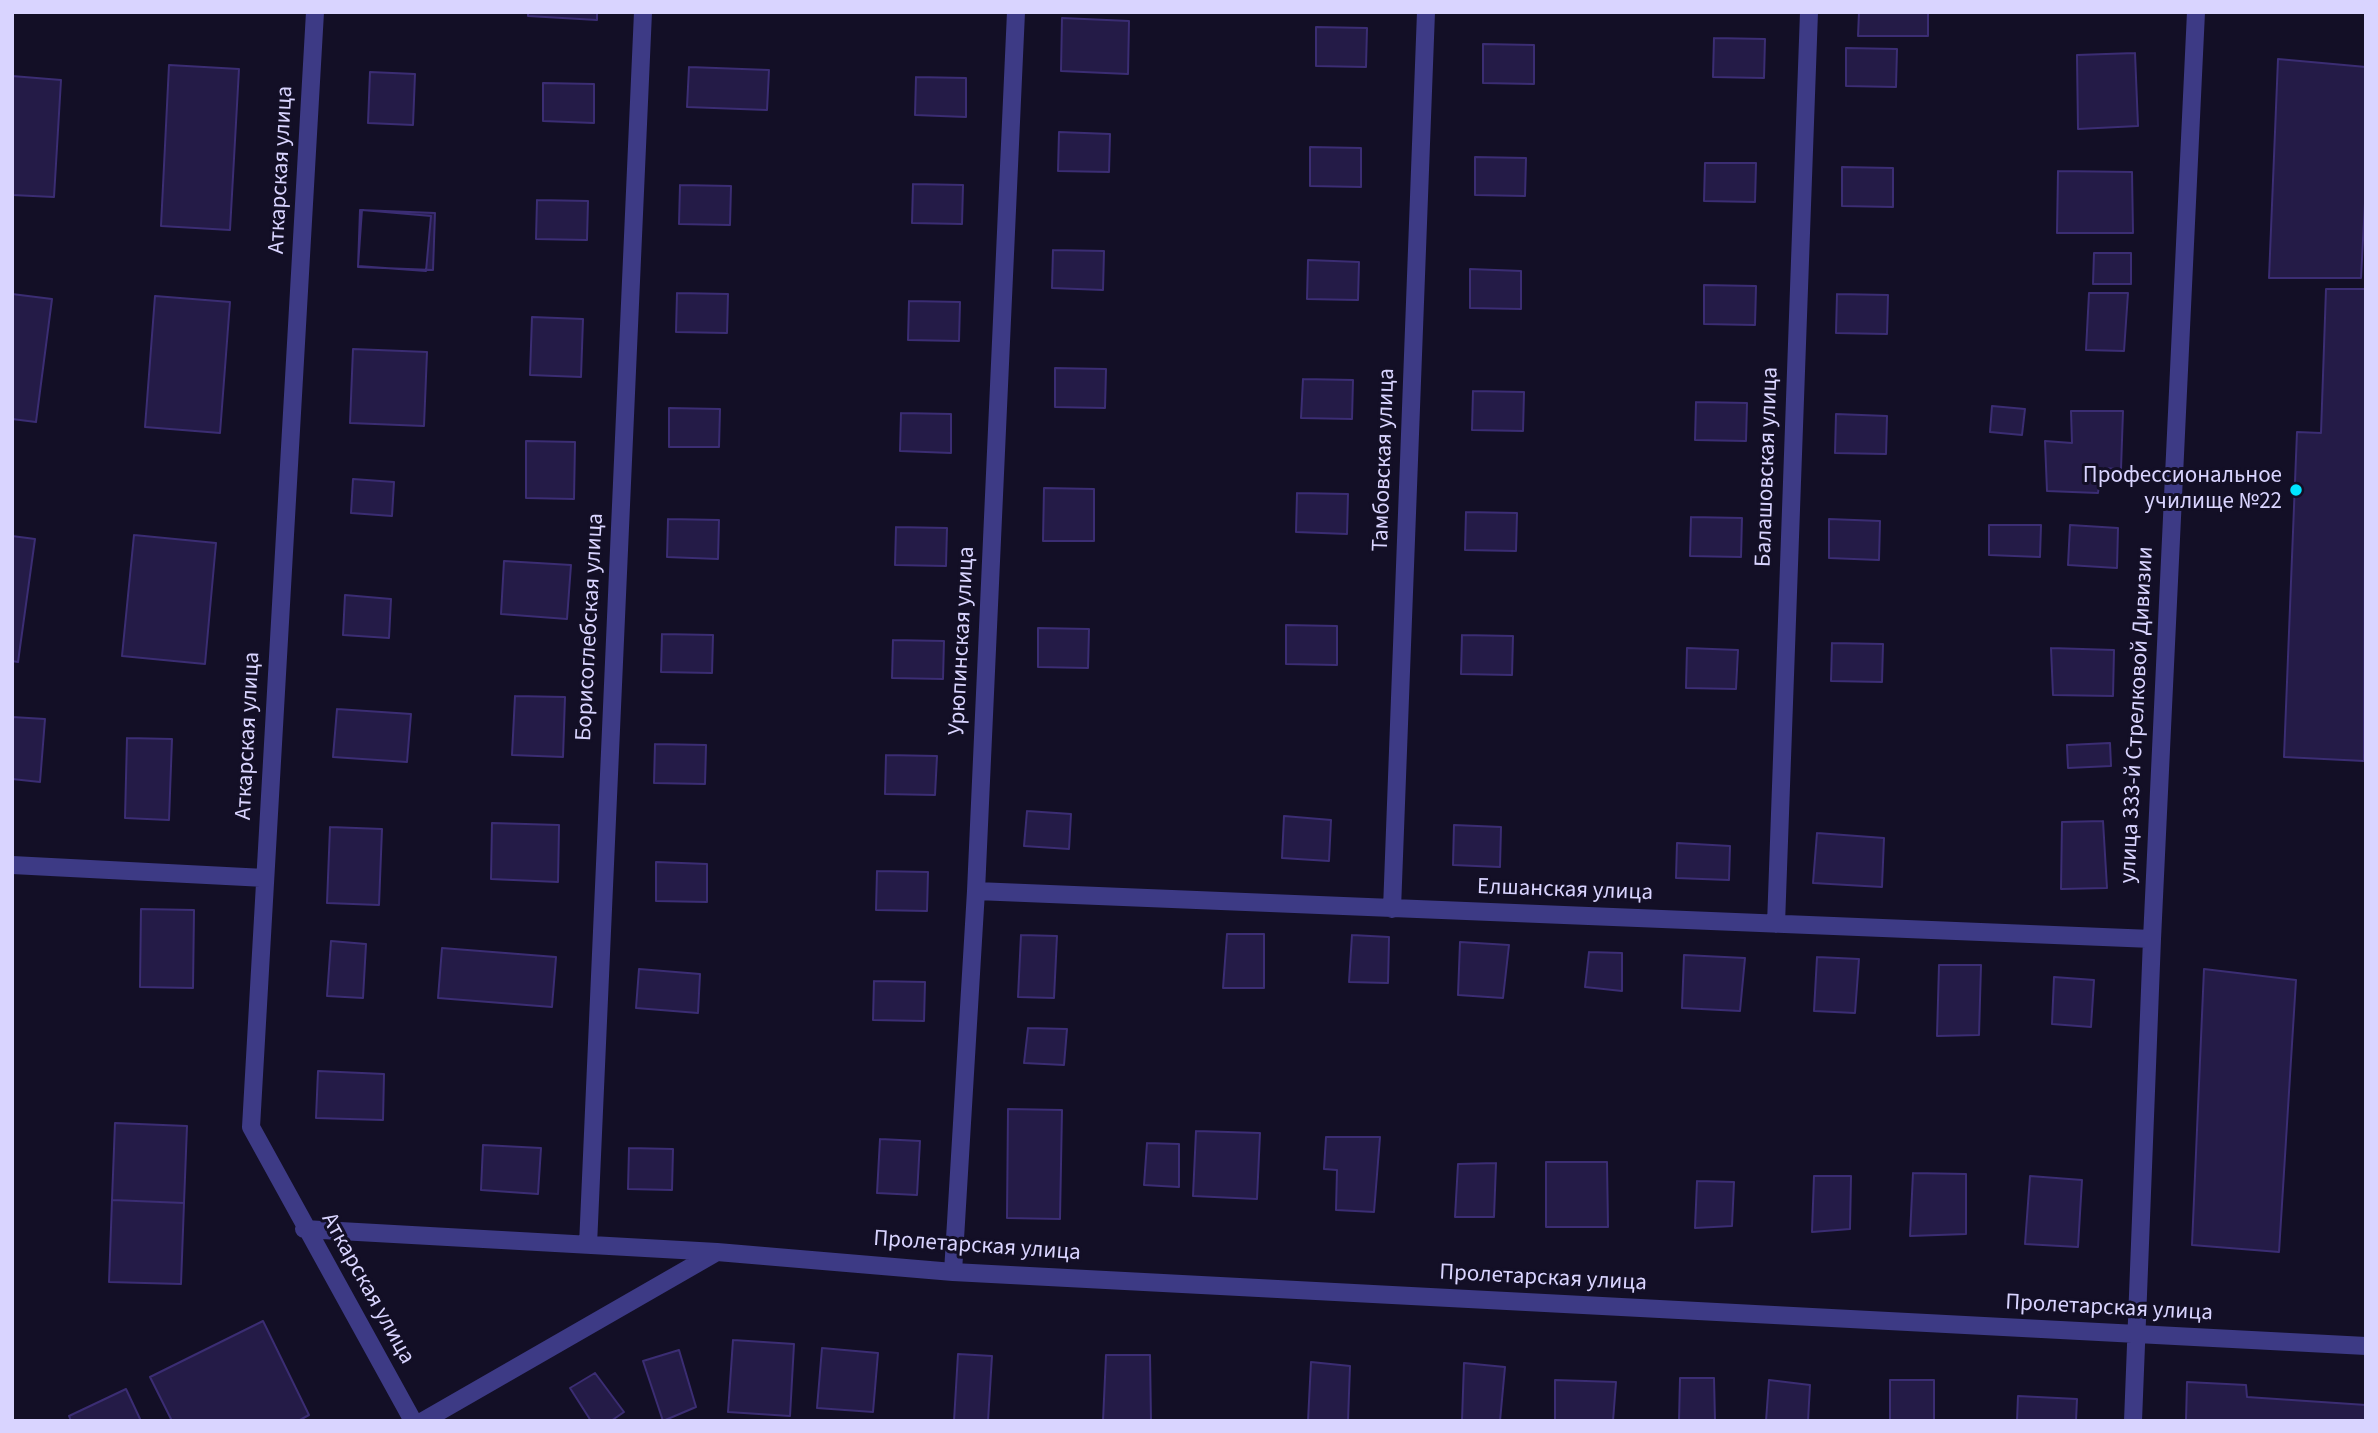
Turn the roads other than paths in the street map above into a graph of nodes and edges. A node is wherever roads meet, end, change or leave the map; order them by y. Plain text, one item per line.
1 (315, 12) edge
2 (643, 12) edge
3 (1016, 12) edge
4 (1426, 12) edge
5 (1809, 12) edge
6 (2196, 12) edge
7 (12, 865) edge
8 (265, 878) junction
9 (976, 891) junction
10 (1392, 909) junction
11 (1776, 924) junction
12 (2152, 939) junction
13 (304, 1228) junction
14 (588, 1245) junction
15 (718, 1252) junction
16 (953, 1272) junction
17 (2136, 1335) junction
18 (2366, 1346) edge
19 (413, 1421) edge
20 (423, 1421) edge
21 (2133, 1421) edge

1 - 8 street, Аткарская улица
2 - 14 street, Борисоглебская улица
3 - 9 street, Урюпинская улица
4 - 10 street, Тамбовская улица
5 - 11 street, Балашовская улица
6 - 12 street, улица 333-й Стрелковой Дивизии
7 - 8 street
8 - 13 street, Аткарская улица
9 - 10 street, Елшанская улица
9 - 16 street, Урюпинская улица
10 - 11 street, Елшанская улица
11 - 12 street, Елшанская улица
12 - 17 street, улица 333-й Стрелковой Дивизии
13 - 14 street, Пролетарская улица
13 - 19 street, Аткарская улица
14 - 15 street, Пролетарская улица
15 - 16 street, Пролетарская улица
15 - 20 street
16 - 17 street, Пролетарская улица
17 - 18 street, Пролетарская улица
17 - 21 street, улица 333-й Стрелковой Дивизии

